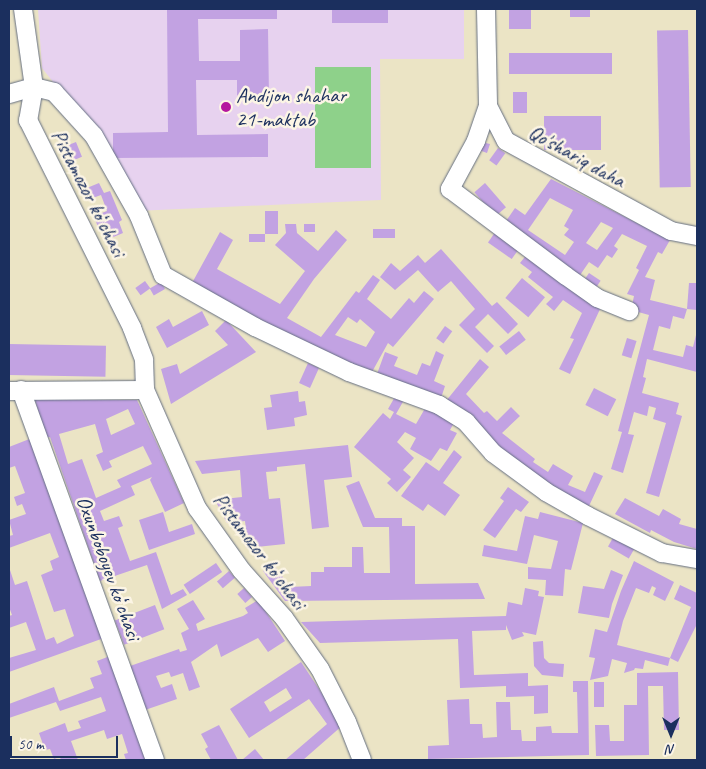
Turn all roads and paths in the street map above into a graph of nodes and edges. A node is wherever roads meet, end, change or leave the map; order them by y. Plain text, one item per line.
1 (23, 9) edge
2 (486, 9) edge
3 (34, 88) junction
4 (9, 94) edge
5 (488, 106) junction
6 (697, 236) edge
7 (629, 311) dead end
8 (15, 390) edge
9 (144, 390) junction
10 (697, 559) edge
11 (155, 760) edge
12 (362, 760) edge

1 - 3 street, Pistamozor koʻchasi
2 - 5 street, Qo'shariq daha
3 - 4 street
3 - 9 street, Pistamozor koʻchasi
3 - 10 street
5 - 6 street, Qo'shariq daha
5 - 7 street
8 - 9 street
8 - 11 street, Oxunboboyev koʻchasi
9 - 12 street, Pistamozor koʻchasi

